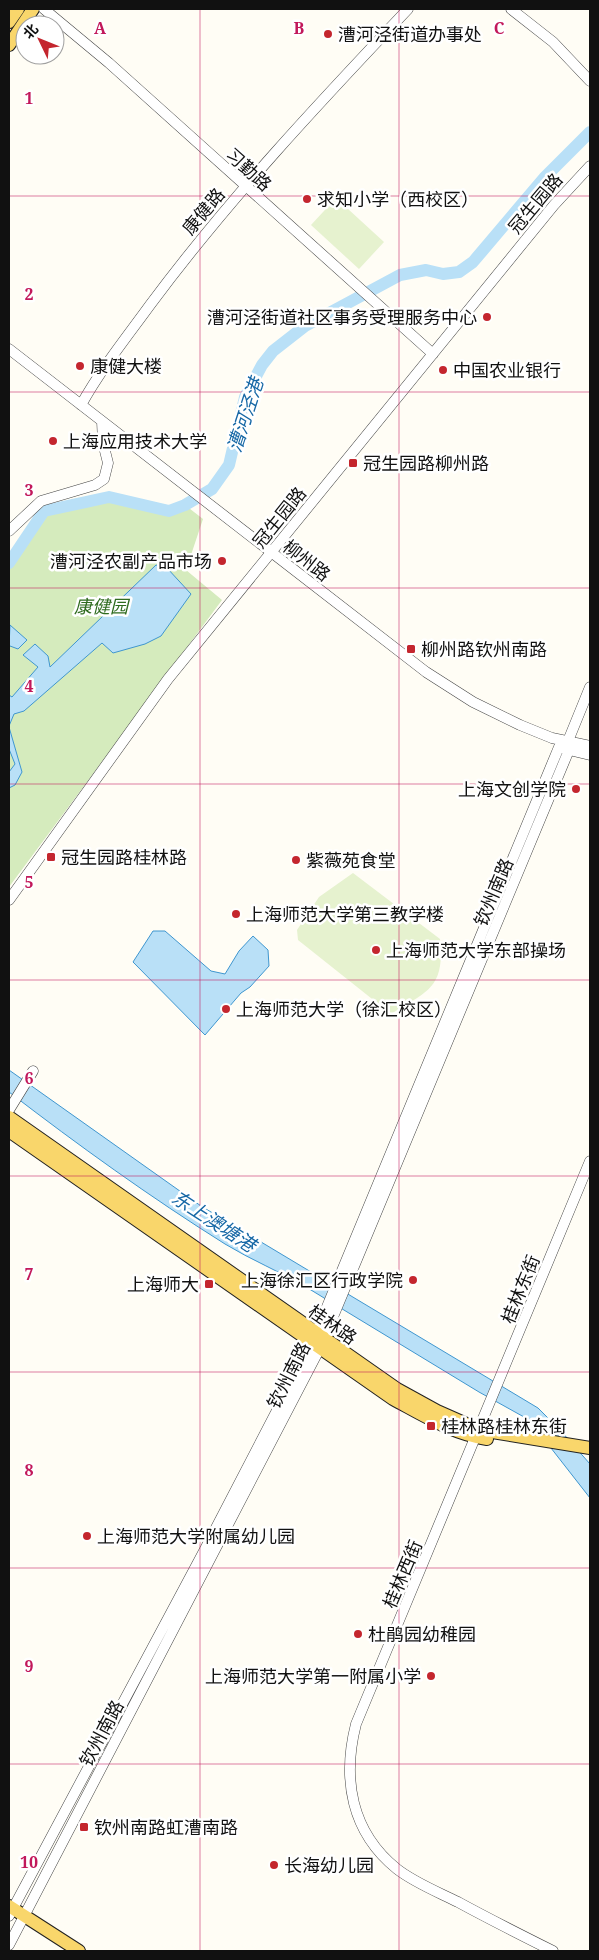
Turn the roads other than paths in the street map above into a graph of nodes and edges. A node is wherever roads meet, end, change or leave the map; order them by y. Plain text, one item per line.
1 (18, 9) edge
2 (33, 9) edge
3 (44, 9) edge
4 (408, 9) edge
5 (511, 9) edge
6 (9, 22) edge
7 (9, 45) edge
8 (590, 81) edge
9 (590, 166) edge
10 (245, 187) junction
11 (9, 349) edge
12 (433, 354) junction
13 (81, 405) junction
14 (102, 421) junction
15 (9, 532) edge
16 (271, 552) junction
17 (590, 687) edge
18 (566, 746) junction
19 (590, 746) edge
20 (590, 755) edge
21 (9, 900) edge
22 (31, 1074) dead end
23 (9, 1110) edge
24 (9, 1117) edge
25 (9, 1131) edge
26 (590, 1161) edge
27 (318, 1341) junction
28 (478, 1434) junction
29 (589, 1450) edge
30 (14, 1912) edge
31 (9, 1945) edge
32 (79, 1951) edge
33 (553, 1951) edge

1 - 6 main road
2 - 7 main road
3 - 10 street, 习勤路
4 - 10 street, 康健路
5 - 8 street
9 - 12 street, 冠生园路
10 - 12 street, 习勤路
10 - 13 street, 康健路
11 - 13 street, 柳州路
12 - 16 street, 冠生园路
13 - 14 street, 柳州路
14 - 15 street
14 - 16 street, 柳州路
16 - 18 street, 柳州路
16 - 21 street, 冠生园路
17 - 18 street, 钦州南路
18 - 19 street, 柳州路
18 - 20 street, 柳州路
18 - 27 street, 钦州南路
22 - 23 street
24 - 27 main road, 桂林路
25 - 27 main road, 桂林路
26 - 28 street, 桂林东街
27 - 28 main road, 桂林路
27 - 30 street, 钦州南路
28 - 29 main road, 桂林路
28 - 33 street, 桂林西街
30 - 31 street, 钦州南路
30 - 32 main road

